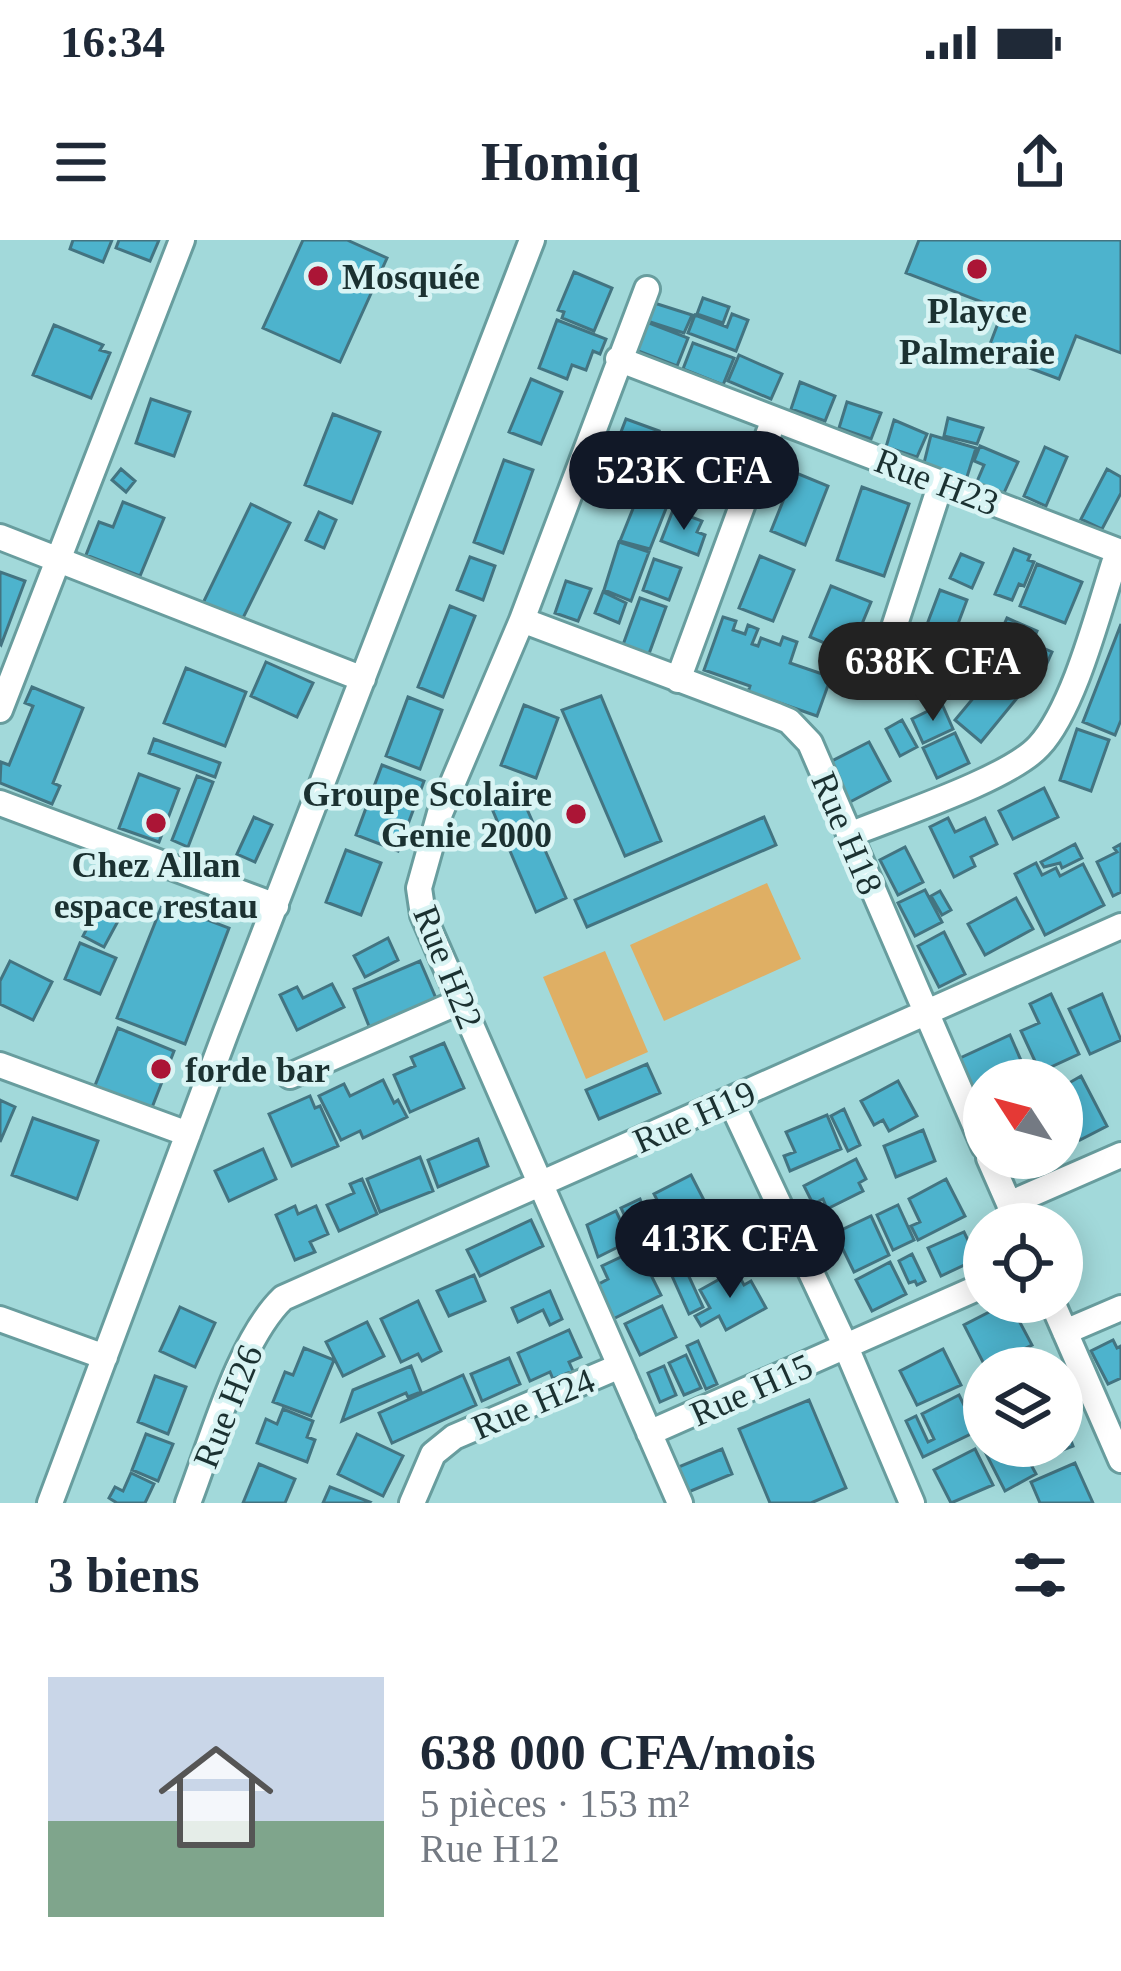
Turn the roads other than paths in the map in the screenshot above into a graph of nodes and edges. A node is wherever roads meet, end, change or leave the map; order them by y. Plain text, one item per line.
1 (182, 240) edge
2 (532, 240) edge
3 (647, 289) dead end
4 (618, 359) junction
5 (774, 419) junction
6 (941, 483) junction
7 (0, 537) edge
8 (1120, 551) edge
9 (59, 560) junction
10 (522, 620) junction
11 (885, 655) dead end
12 (363, 679) junction
13 (678, 680) junction
14 (0, 710) edge
15 (0, 803) edge
16 (849, 835) junction
17 (276, 906) junction
18 (1121, 926) edge
19 (461, 1001) junction
20 (926, 1012) junction
21 (0, 1065) edge
22 (290, 1076) dead end
23 (963, 1097) edge
24 (730, 1100) junction
25 (188, 1134) junction
26 (1121, 1155) edge
27 (541, 1184) junction
28 (1034, 1203) edge
29 (963, 1294) edge
30 (1121, 1309) edge
31 (270, 1311) joint
32 (0, 1319) edge
33 (1061, 1323) edge
34 (1065, 1332) junction
35 (846, 1347) junction
36 (105, 1357) junction
37 (620, 1366) junction
38 (649, 1433) junction
39 (1121, 1460) edge
40 (671, 1500) edge
41 (50, 1503) edge
42 (188, 1503) edge
43 (412, 1503) edge
44 (912, 1503) edge

1 - 9 street
2 - 12 street
3 - 4 street, Rue H22
4 - 5 street, Rue H23
4 - 10 street, Rue H22
5 - 6 street, Rue H23
5 - 13 street
6 - 8 street, Rue H23
6 - 11 street
7 - 9 street
8 - 16 street
9 - 12 street
9 - 14 street
10 - 13 street, Rue H18
10 - 19 street, Rue H22
12 - 17 street
13 - 16 street, Rue H18
15 - 17 street
16 - 20 street, Rue H18
17 - 25 street
18 - 20 street, Rue H19
19 - 22 street
19 - 27 street, Rue H22
20 - 23 street, Rue H18
20 - 24 street, Rue H19
21 - 25 street
24 - 27 street, Rue H19
24 - 35 street
25 - 36 street
26 - 28 street
27 - 31 street, Rue H19
27 - 37 street, Rue H22
29 - 35 street, Rue H15
30 - 34 street
31 - 42 street, Rue H26
32 - 36 street
33 - 34 street
34 - 39 street
35 - 38 street, Rue H15
35 - 44 street
36 - 41 street
37 - 38 street, Rue H22
37 - 43 street, Rue H24
38 - 40 street, Rue H22

